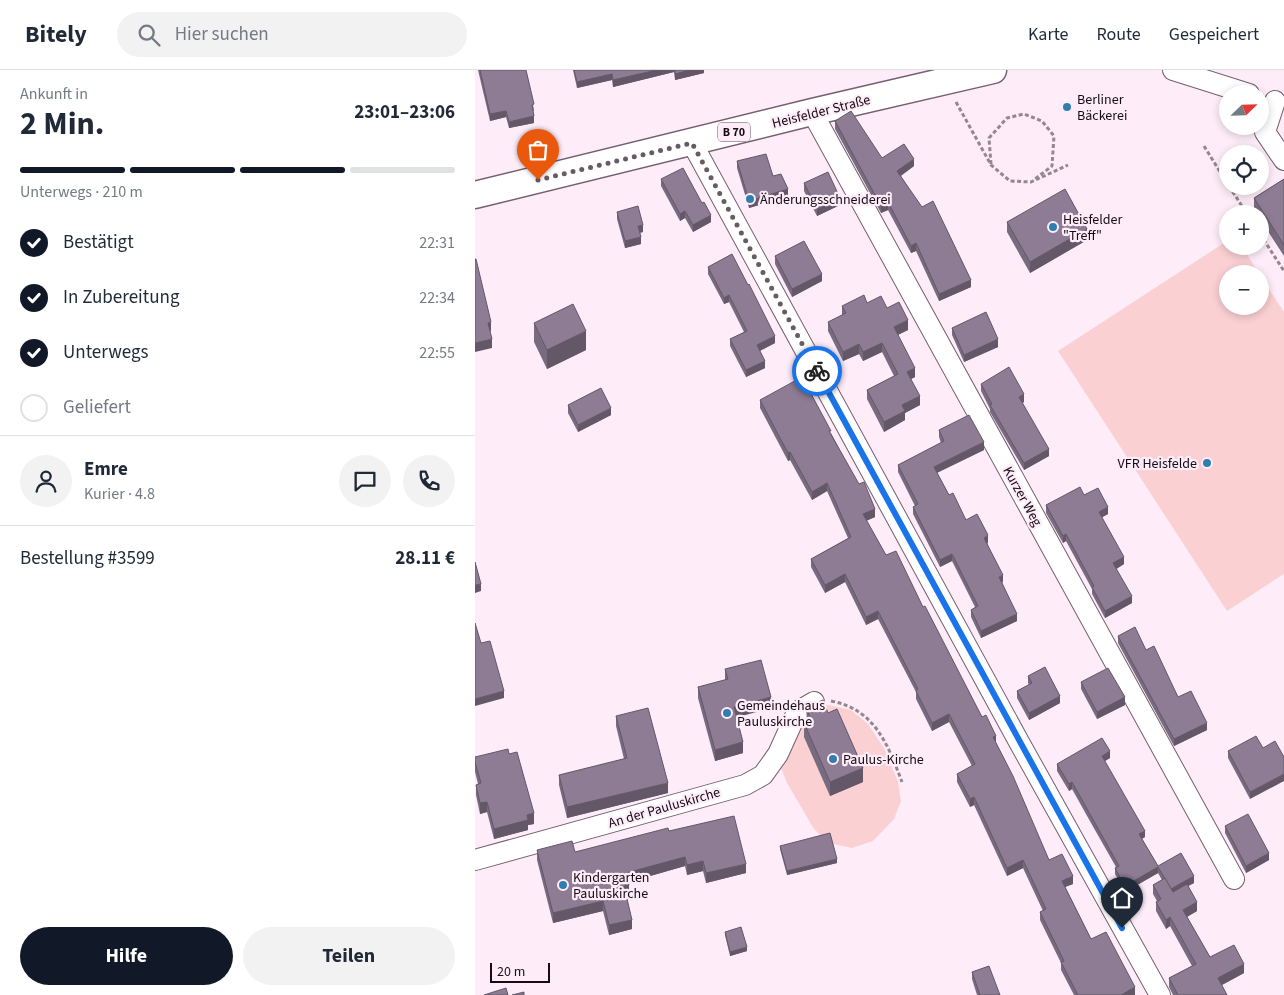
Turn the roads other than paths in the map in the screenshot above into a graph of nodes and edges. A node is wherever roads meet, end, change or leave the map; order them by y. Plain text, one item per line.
1 (993, 70) edge
2 (1173, 70) edge
3 (1220, 85) edge
4 (1273, 100) edge
5 (812, 112) junction
6 (692, 143) junction
7 (1284, 160) edge
8 (475, 195) edge
9 (814, 702) edge
10 (475, 860) edge
11 (1234, 879) dead end
12 (1160, 995) edge

1 - 5 main road, Heisfelder Straße / B 70
2 - 3 street
4 - 7 street
5 - 6 main road, Heisfelder Straße / B 70
5 - 11 street, Kurzer Weg
6 - 8 main road, Heisfelder Straße / B 70
6 - 12 street
9 - 10 street, An der Pauluskirche

